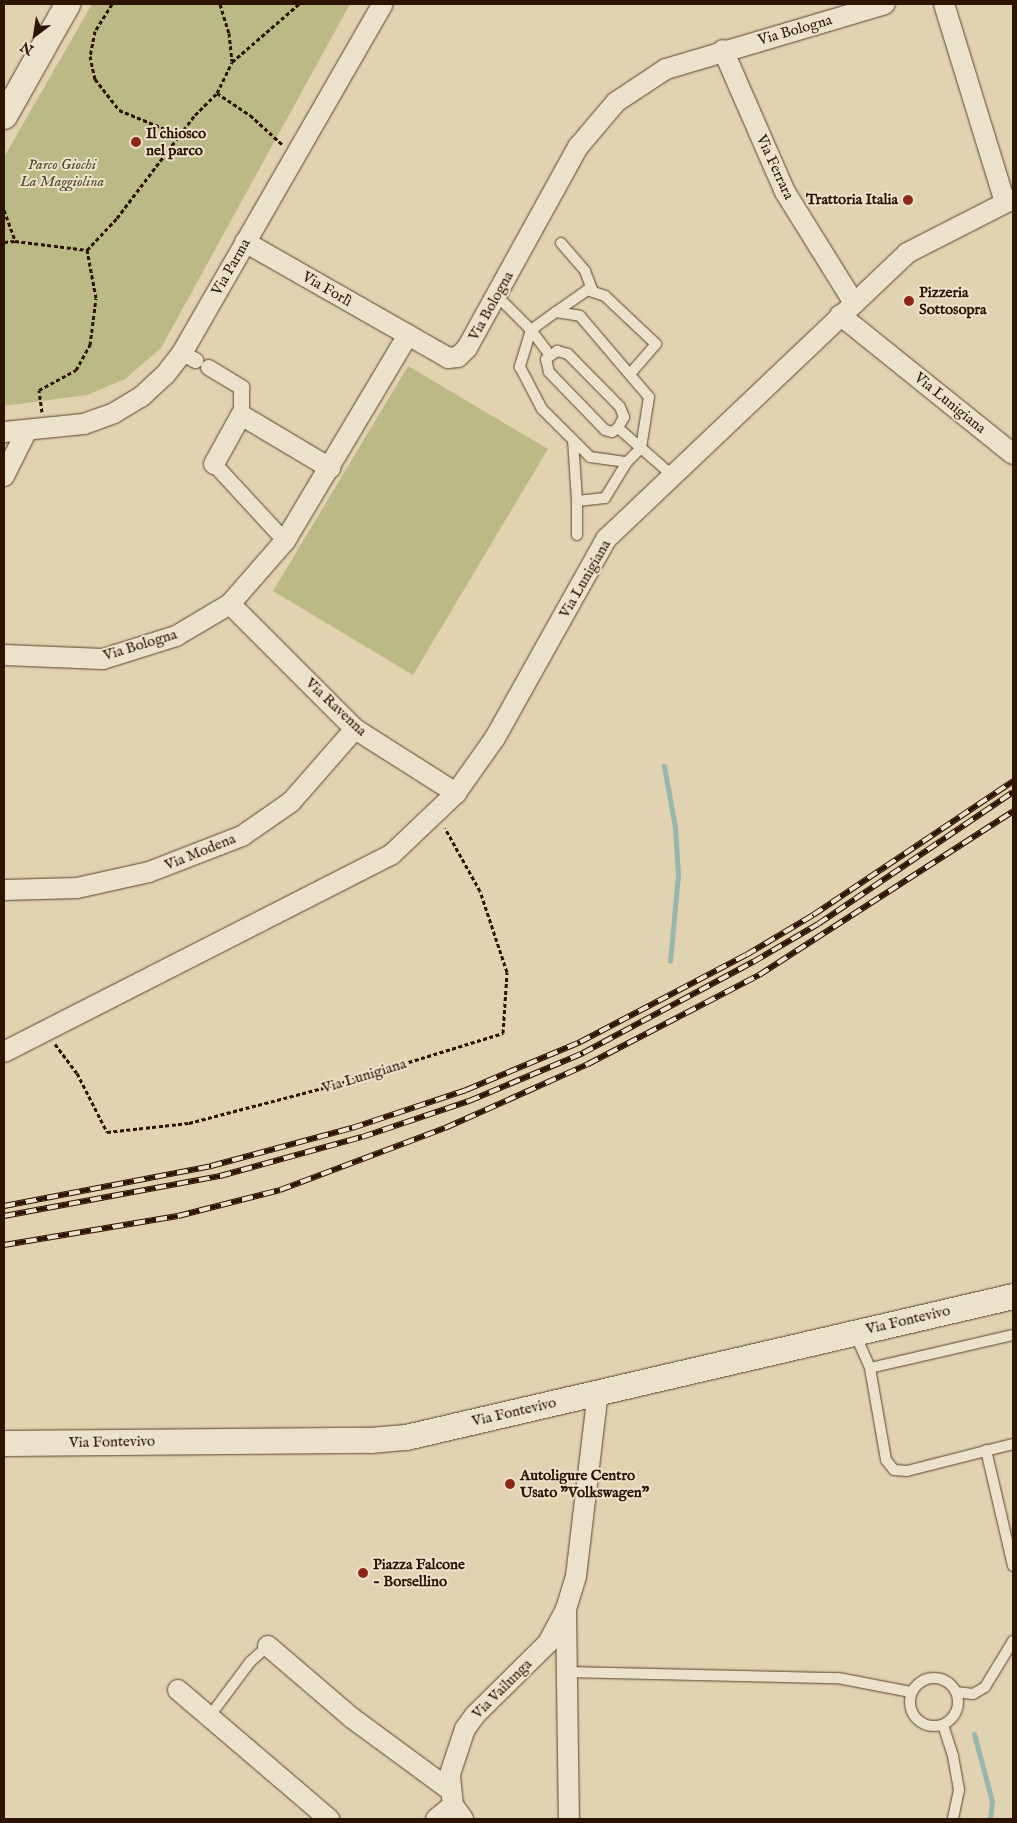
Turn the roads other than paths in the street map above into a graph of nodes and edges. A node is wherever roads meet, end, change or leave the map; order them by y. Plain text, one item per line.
1 (67, 4) edge
2 (383, 4) edge
3 (885, 4) edge
4 (944, 4) edge
5 (762, 32) dead end
6 (726, 49) junction
7 (4, 116) edge
8 (1009, 201) edge
9 (245, 242) junction
10 (561, 243) dead end
11 (593, 292) junction
12 (496, 295) junction
13 (847, 309) junction
14 (556, 312) junction
15 (531, 330) junction
16 (408, 335) junction
17 (549, 354) junction
18 (195, 360) junction
19 (630, 374) junction
20 (241, 415) junction
21 (618, 428) junction
22 (35, 429) junction
23 (4, 432) edge
24 (573, 440) junction
25 (641, 448) junction
26 (1013, 454) edge
27 (628, 462) junction
28 (214, 464) joint
29 (330, 468) junction
30 (4, 476) edge
31 (673, 476) junction
32 (577, 501) junction
33 (577, 534) dead end
34 (285, 541) junction
35 (230, 604) junction
36 (4, 655) edge
37 (355, 728) junction
38 (456, 793) junction
39 (4, 890) edge
40 (4, 1052) edge
41 (1013, 1296) edge
42 (854, 1333) junction
43 (1013, 1335) edge
44 (870, 1368) junction
45 (598, 1392) junction
46 (4, 1443) edge
47 (1013, 1444) edge
48 (986, 1450) junction
49 (1013, 1566) edge
50 (566, 1609) junction
51 (1013, 1641) edge
52 (268, 1646) joint
53 (567, 1672) junction
54 (178, 1690) dead end
55 (911, 1692) junction
56 (956, 1692) junction
57 (209, 1717) junction
58 (943, 1724) junction
59 (455, 1805) edge
60 (329, 1819) edge
61 (436, 1819) edge
62 (569, 1819) edge
63 (953, 1819) edge

1 - 7 street
2 - 9 street, Via Parma
3 - 6 street, Via Bologna
4 - 8 street
5 - 6 street
6 - 12 street, Via Bologna
6 - 13 street, Via Ferrara
8 - 13 street, Via Lunigiana
9 - 16 street, Via Forlì
9 - 18 street, Via Parma
10 - 11 lane
11 - 14 lane
11 - 19 lane
12 - 15 lane
12 - 16 street, Via Bologna
13 - 26 street, Via Lunigiana
13 - 31 street, Via Lunigiana
14 - 15 lane
14 - 19 lane
15 - 17 lane
15 - 24 lane
16 - 29 street, Via Bologna
17 - 21 lane
17 - 21 lane
18 - 20 street
18 - 22 street, Via Parma
19 - 25 lane
20 - 28 street
20 - 29 street
21 - 25 lane
22 - 23 street, Via Parma
22 - 30 street
24 - 27 lane
24 - 32 lane
25 - 27 lane
25 - 31 lane
27 - 32 lane
28 - 34 street
29 - 34 street, Via Bologna
31 - 38 street, Via Lunigiana
32 - 33 lane
34 - 35 street, Via Bologna
35 - 36 street, Via Bologna
35 - 37 street, Via Ravenna
37 - 38 street, Via Ravenna
37 - 39 street, Via Modena
38 - 40 street, Via Lunigiana
41 - 42 street, Via Fontevivo
42 - 44 lane
42 - 45 street, Via Fontevivo
43 - 44 lane
44 - 48 lane
45 - 46 street, Via Fontevivo
45 - 50 street, Via Vailunga
47 - 48 lane
48 - 49 lane
50 - 53 street, Via Vailunga
50 - 59 street, Via Vailunga
51 - 56 lane
52 - 57 lane
52 - 59 street
53 - 55 lane
53 - 62 street, Via Vailunga
54 - 57 street
55 - 56 lane
55 - 58 lane
56 - 58 lane
57 - 60 street
58 - 63 lane
59 - 61 street

